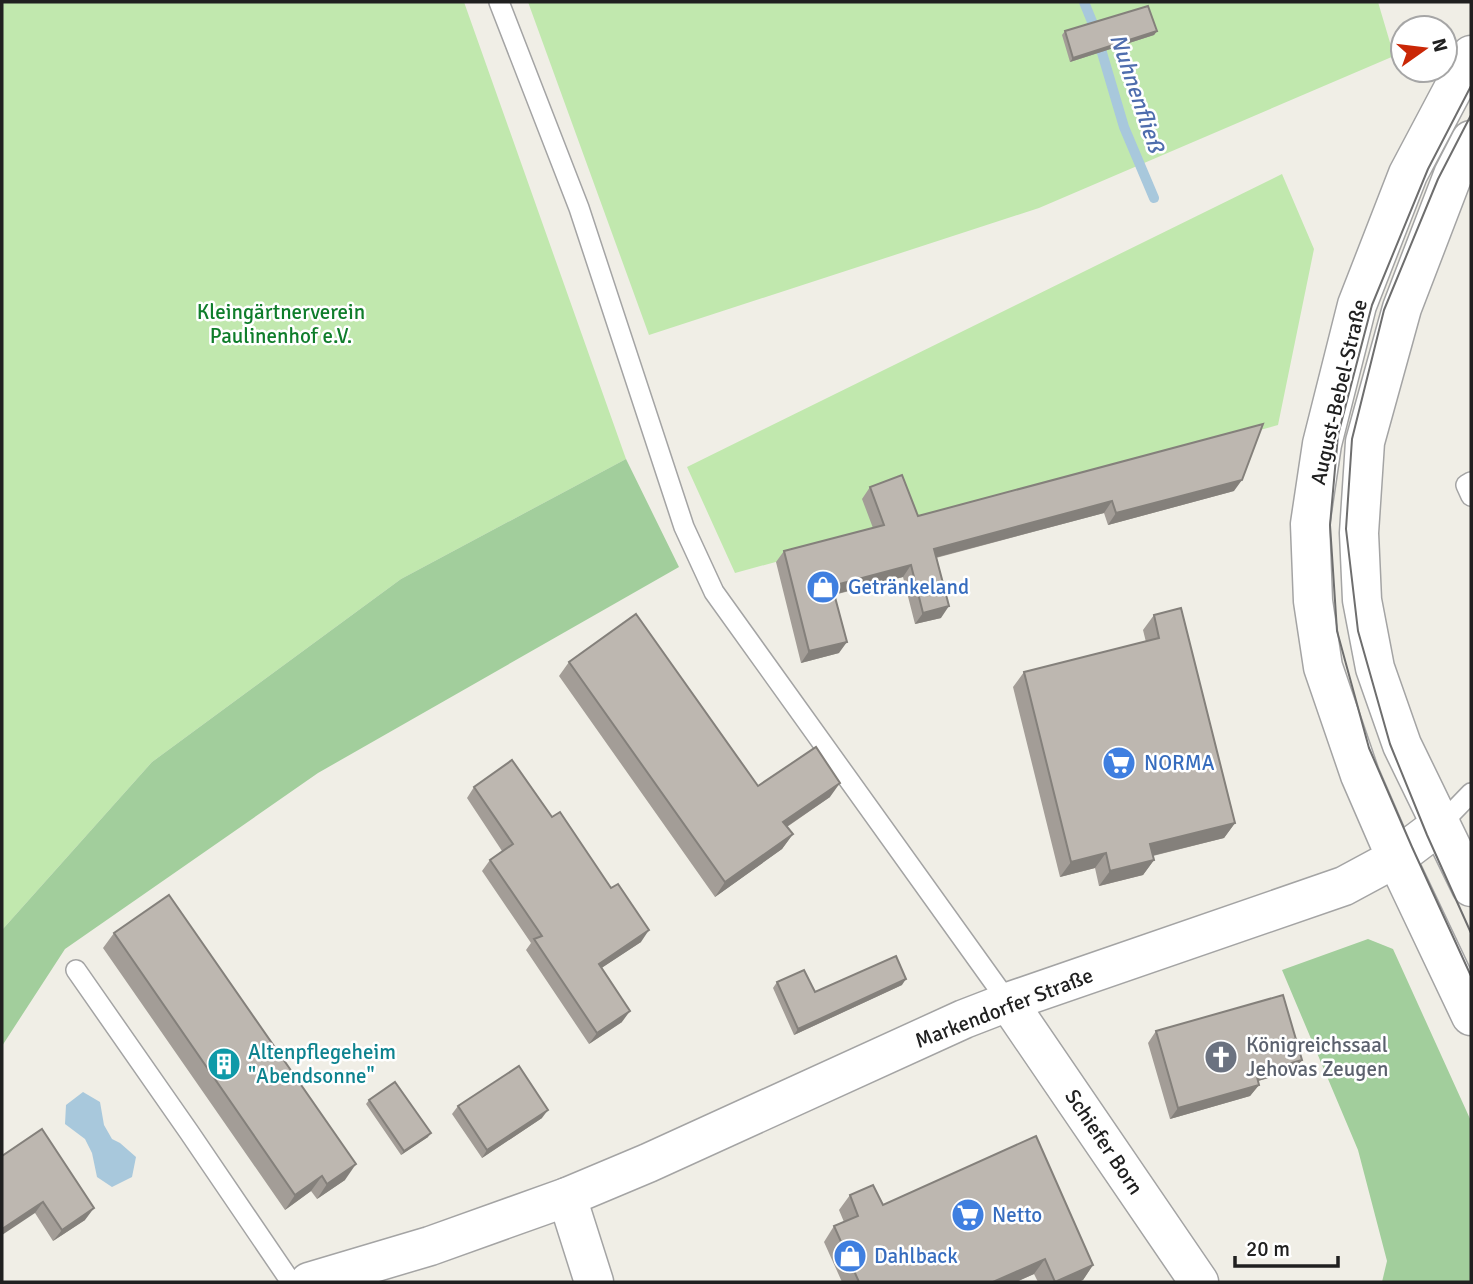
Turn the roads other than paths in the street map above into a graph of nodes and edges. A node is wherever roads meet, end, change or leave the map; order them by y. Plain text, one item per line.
1 (499, 2) edge
2 (1471, 55) edge
3 (1471, 140) edge
4 (1471, 482) edge
5 (1471, 496) edge
6 (1471, 793) edge
7 (1441, 824) junction
8 (1396, 858) junction
9 (1471, 887) edge
10 (76, 970) dead end
11 (1008, 1002) junction
12 (1471, 1016) edge
13 (567, 1197) junction
14 (291, 1282) edge
15 (309, 1282) edge
16 (594, 1282) edge
17 (1199, 1282) edge

1 - 11 lane
2 - 8 street, August-Bebel-Straße
3 - 7 street, August-Bebel-Straße
4 - 5 lane
6 - 7 lane
7 - 8 street, Markendorfer Straße
7 - 9 street, August-Bebel-Straße
8 - 11 street, Markendorfer Straße
8 - 12 street, August-Bebel-Straße
10 - 14 lane
11 - 13 street, Markendorfer Straße
11 - 17 street, Schiefer Born
13 - 15 street, Markendorfer Straße
13 - 16 street

